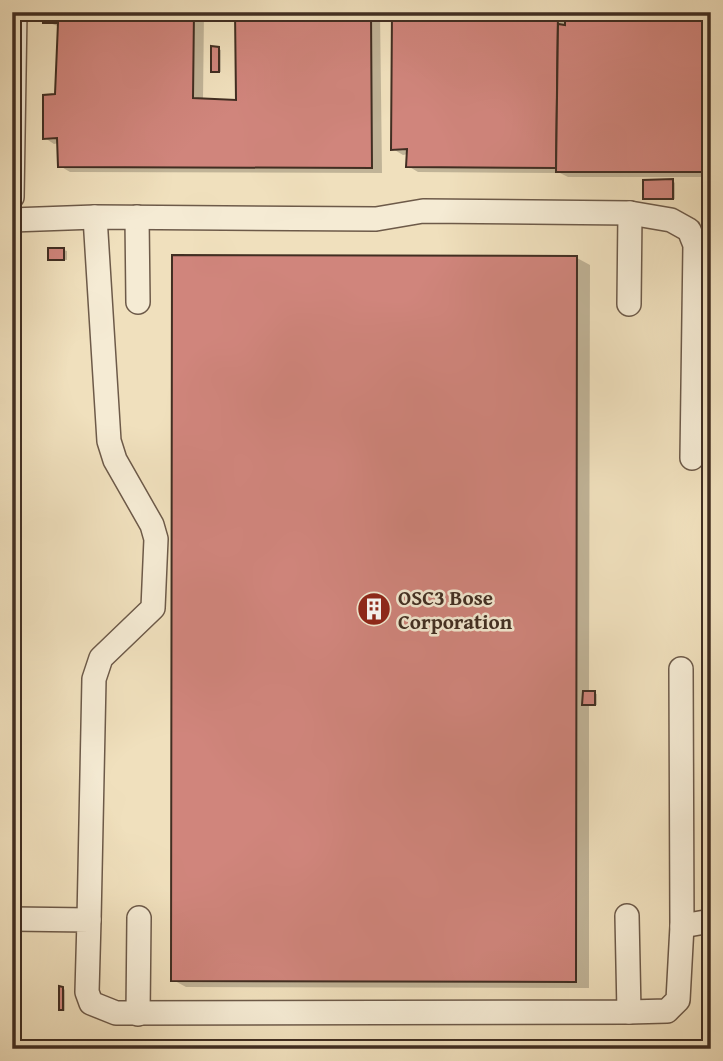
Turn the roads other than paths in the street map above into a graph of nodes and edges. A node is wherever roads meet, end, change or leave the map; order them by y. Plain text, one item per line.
1 (15, 12) edge
2 (12, 197) edge
3 (630, 213) junction
4 (95, 217) junction
5 (137, 217) junction
6 (12, 220) edge
7 (138, 302) dead end
8 (629, 304) dead end
9 (692, 458) dead end
10 (681, 669) dead end
11 (628, 916) dead end
12 (139, 918) dead end
13 (12, 919) edge
14 (89, 920) junction
15 (711, 921) edge
16 (682, 926) junction
17 (629, 1012) junction
18 (138, 1014) junction

1 - 2 street
3 - 5 street
3 - 8 street
3 - 9 street
4 - 5 street
4 - 6 street
4 - 14 street
5 - 7 street
10 - 16 street
11 - 17 street
12 - 18 street
13 - 14 street
14 - 18 street
15 - 16 street
16 - 17 street
17 - 18 street

